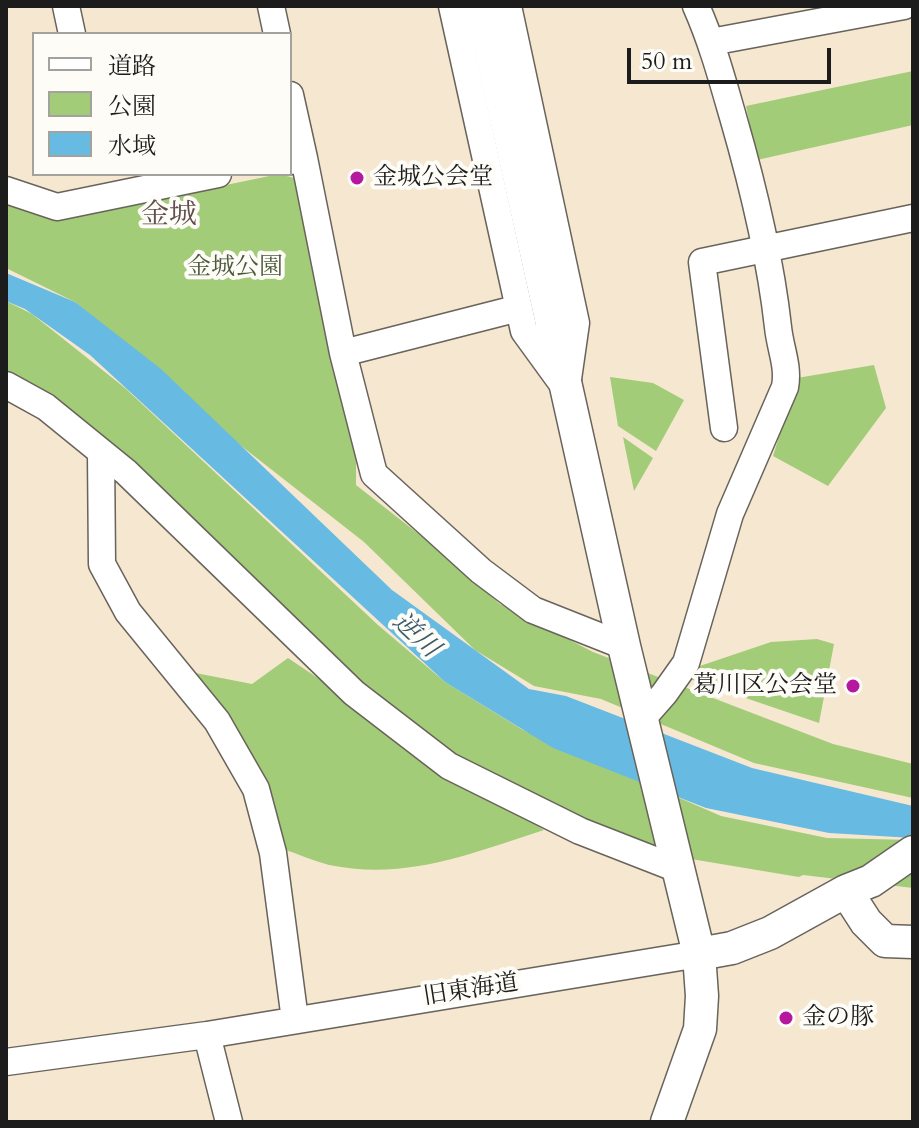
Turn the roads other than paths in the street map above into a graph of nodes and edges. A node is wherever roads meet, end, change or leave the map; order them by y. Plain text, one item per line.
1 (66, 6) edge
2 (271, 6) edge
3 (452, 6) edge
4 (481, 6) edge
5 (508, 6) edge
6 (696, 6) edge
7 (904, 6) edge
8 (72, 32) edge
9 (277, 32) edge
10 (711, 42) junction
11 (292, 113) edge
12 (297, 159) edge
13 (196, 176) edge
14 (106, 184) edge
15 (6, 190) edge
16 (913, 218) edge
17 (767, 248) junction
18 (519, 308) junction
19 (343, 353) junction
20 (6, 385) edge
21 (566, 389) junction
22 (724, 428) dead end
23 (101, 453) junction
24 (624, 646) junction
25 (642, 719) junction
26 (913, 852) edge
27 (680, 870) junction
28 (858, 886) junction
29 (913, 942) edge
30 (699, 954) junction
31 (295, 1020) junction
32 (207, 1035) junction
33 (6, 1062) edge
34 (229, 1122) edge
35 (667, 1122) edge

1 - 8 street
2 - 9 street
3 - 18 street
4 - 21 street
5 - 21 street
6 - 10 street
7 - 10 street
10 - 17 street
11 - 12 street
12 - 19 street
13 - 14 street
14 - 15 street
16 - 17 street
17 - 22 street
17 - 25 street
18 - 19 street
18 - 21 street
19 - 24 street
20 - 23 street
21 - 24 street
23 - 27 street
23 - 31 street
24 - 25 street
25 - 27 street
26 - 28 street, 旧東海道
27 - 30 street
28 - 29 street
28 - 30 street, 旧東海道
30 - 31 street, 旧東海道
30 - 35 street
31 - 32 street, 旧東海道
32 - 33 street, 旧東海道
32 - 34 street

